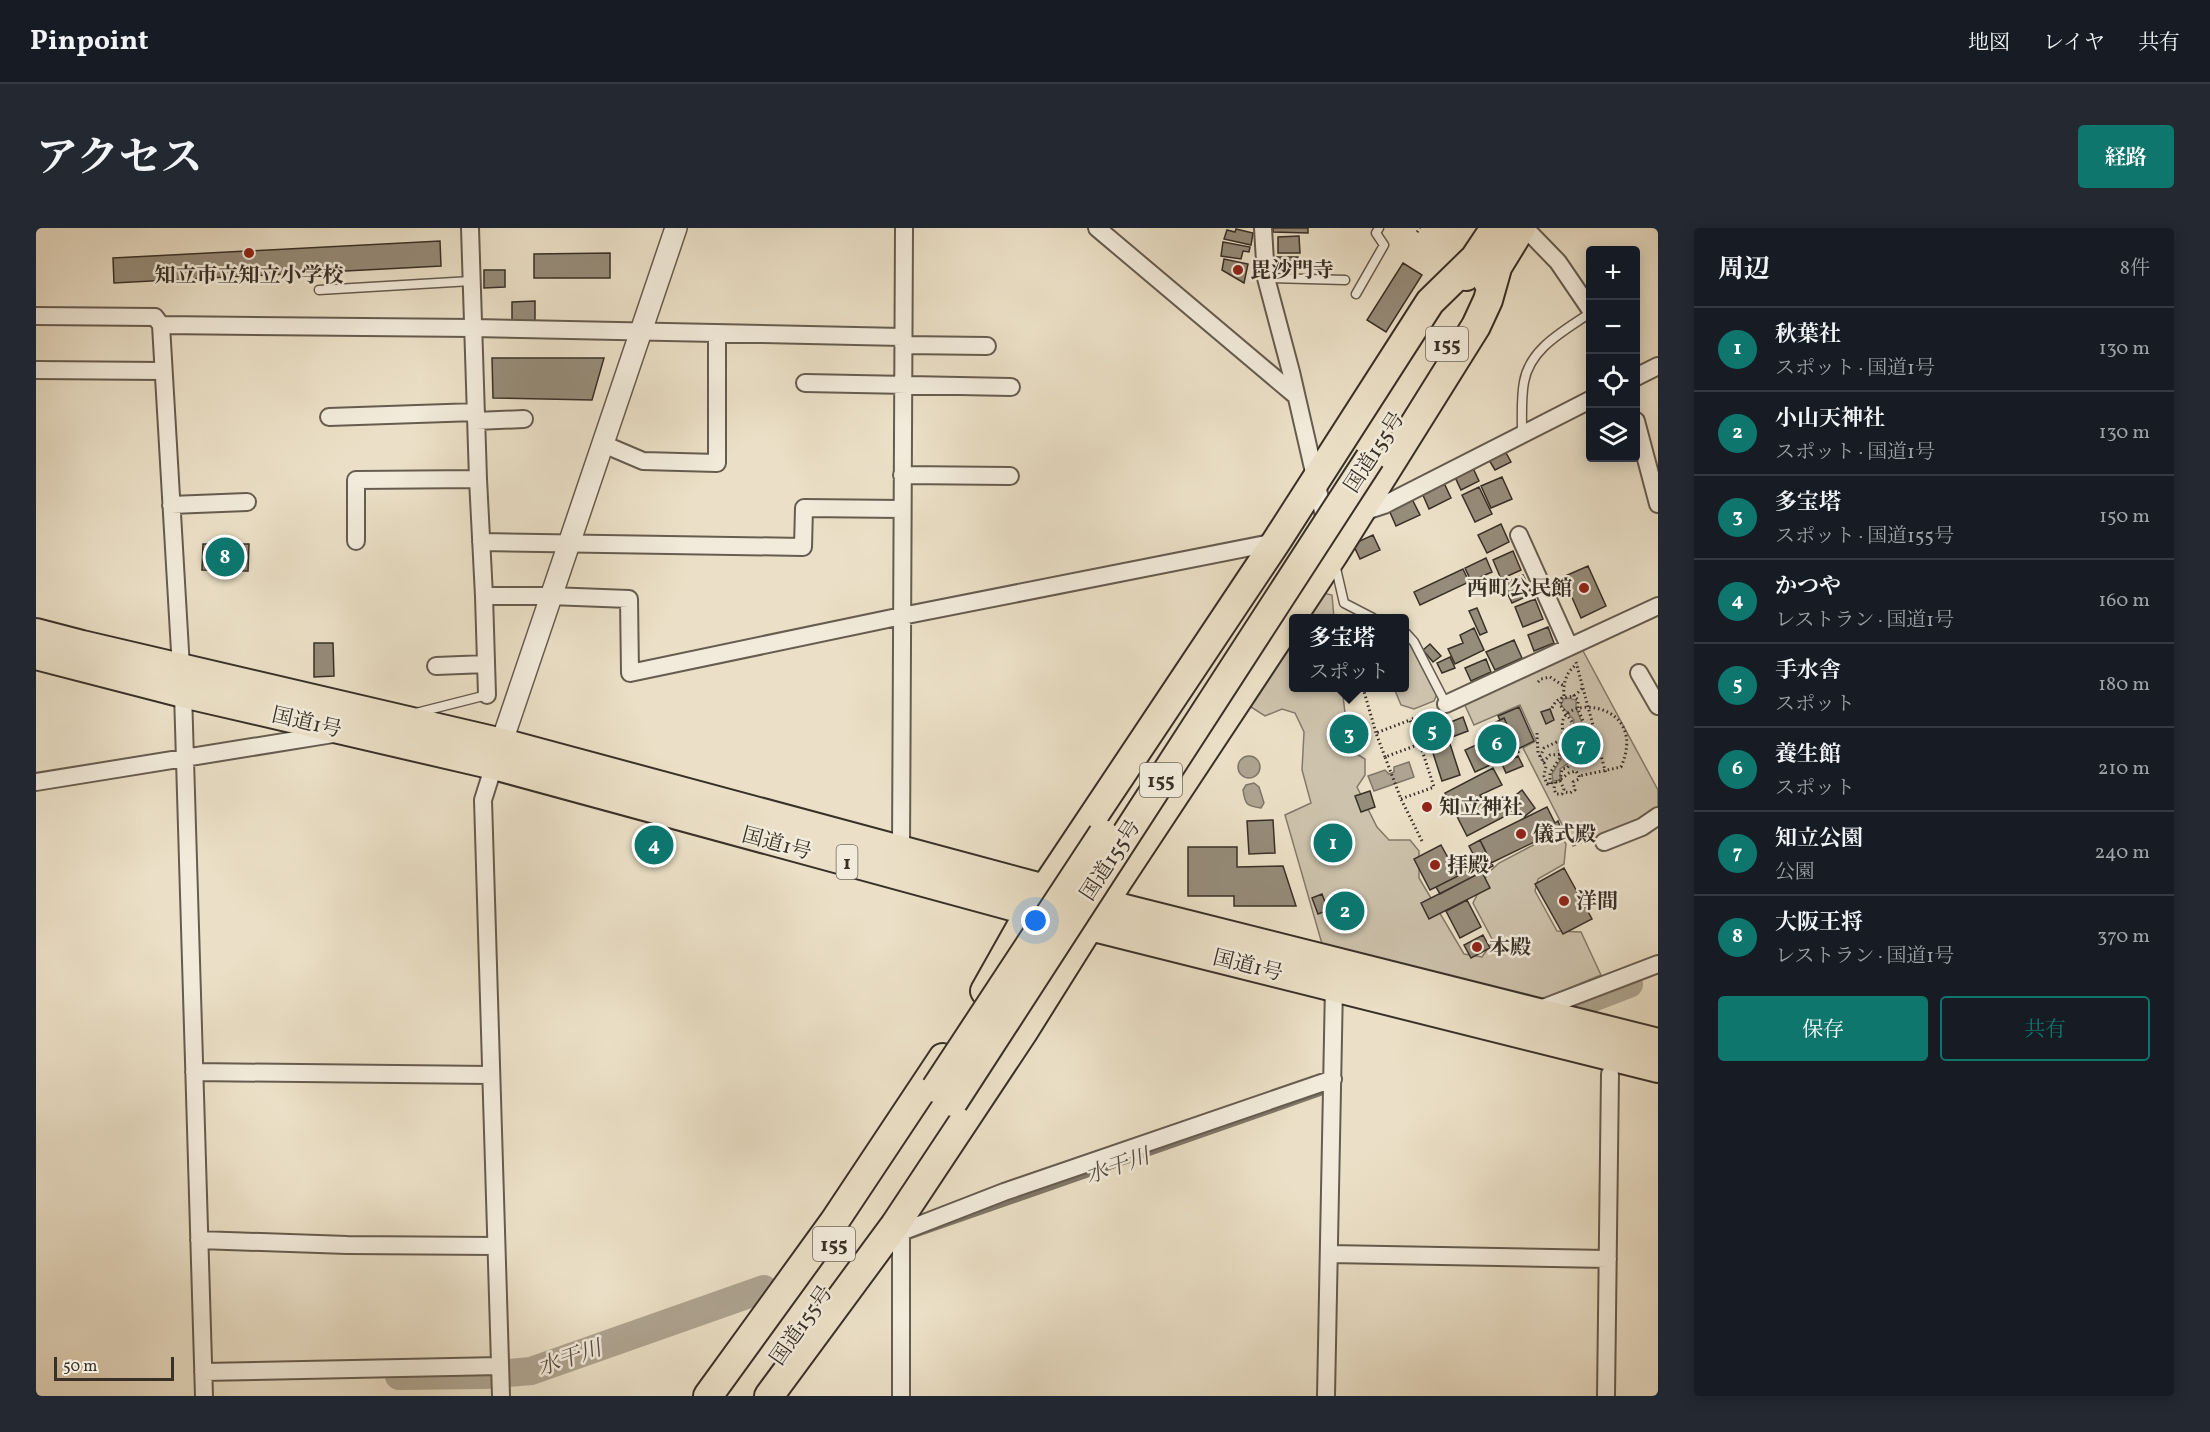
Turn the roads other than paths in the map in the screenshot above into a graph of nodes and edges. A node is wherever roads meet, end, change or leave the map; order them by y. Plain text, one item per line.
1 (470, 228) edge
2 (676, 228) edge
3 (904, 228) edge
4 (1097, 228) edge
5 (1263, 228) edge
6 (1379, 228) edge
7 (1495, 228) edge
8 (1523, 228) edge
9 (1486, 263) junction
10 (1266, 278) junction
11 (1344, 280) dead end
12 (471, 281) junction
13 (319, 290) dead end
14 (1356, 294) dead end
15 (1586, 305) edge
16 (1586, 314) edge
17 (36, 316) edge
18 (161, 324) junction
19 (473, 328) junction
20 (642, 331) junction
21 (717, 334) junction
22 (903, 341) junction
23 (987, 346) dead end
24 (1658, 366) edge
25 (36, 370) edge
26 (163, 371) junction
27 (1640, 375) edge
28 (805, 383) dead end
29 (903, 385) junction
30 (1011, 387) dead end
31 (1295, 395) junction
32 (1586, 402) edge
33 (329, 417) dead end
34 (476, 417) junction
35 (524, 419) dead end
36 (1522, 433) junction
37 (1640, 439) edge
38 (603, 444) junction
39 (902, 475) junction
40 (1010, 476) dead end
41 (478, 479) junction
42 (1315, 481) junction
43 (247, 502) dead end
44 (1658, 504) edge
45 (171, 505) junction
46 (902, 509) junction
47 (1358, 513) junction
48 (1519, 535) dead end
49 (356, 541) dead end
50 (481, 542) junction
51 (1276, 542) junction
52 (568, 543) junction
53 (1333, 555) junction
54 (484, 596) junction
55 (550, 596) junction
56 (1658, 606) edge
57 (1294, 614) edge
58 (1365, 614) edge
59 (902, 616) junction
60 (1289, 622) edge
61 (36, 633) edge
62 (1409, 637) edge
63 (1569, 646) junction
64 (36, 655) edge
65 (486, 664) junction
66 (436, 666) dead end
67 (1639, 673) dead end
68 (182, 681) junction
69 (487, 695) joint
70 (1446, 704) joint
71 (1658, 706) edge
72 (412, 713) dead end
73 (346, 732) junction
74 (498, 754) junction
75 (185, 758) junction
76 (36, 782) edge
77 (1658, 816) edge
78 (1604, 842) dead end
79 (902, 851) junction
80 (1037, 900) junction
81 (1096, 914) junction
82 (1658, 964) edge
83 (1334, 986) junction
84 (1534, 1011) junction
85 (1658, 1043) edge
86 (1658, 1068) edge
87 (194, 1072) junction
88 (1610, 1074) dead end
89 (491, 1075) junction
90 (1333, 1079) junction
91 (944, 1095) junction
92 (898, 1229) junction
93 (199, 1240) junction
94 (496, 1246) junction
95 (1329, 1254) junction
96 (1608, 1259) junction
97 (500, 1366) junction
98 (203, 1372) junction
99 (204, 1396) edge
100 (501, 1396) edge
101 (708, 1396) edge
102 (724, 1396) edge
103 (749, 1396) edge
104 (769, 1396) edge
105 (901, 1396) edge
106 (1326, 1396) edge
107 (1606, 1396) edge

1 - 12 street
2 - 20 street
3 - 22 street
4 - 31 street
5 - 10 street
6 - 14 lane
7 - 9 highway, 国道155号 / 155
8 - 9 highway, 国道155号 / 155
8 - 15 street
9 - 42 highway, 155
9 - 47 highway, 155
9 - 91 highway, 国道155号 / 155, bridge
10 - 11 lane
10 - 31 street
12 - 13 lane
12 - 19 street
16 - 36 lane
17 - 18 street
18 - 19 street
18 - 26 street
19 - 20 street
19 - 34 street
20 - 21 street
20 - 38 street
21 - 22 street
21 - 38 street
22 - 23 street
22 - 29 street
24 - 27 street
25 - 26 street
26 - 45 street
28 - 29 street
29 - 30 street
29 - 39 street
31 - 42 street
32 - 36 street
33 - 34 street
34 - 35 street
34 - 41 street
36 - 47 street
37 - 44 street
38 - 52 street
39 - 40 street
39 - 46 street
41 - 49 street
41 - 50 street
42 - 51 highway, 155
42 - 53 street
43 - 45 street
45 - 68 street
46 - 52 street
46 - 59 street
47 - 53 highway, 155
48 - 63 street
50 - 52 street
50 - 54 street
51 - 59 street
51 - 80 highway, 155
52 - 55 street
53 - 57 highway, 155
53 - 58 lane
54 - 55 street
54 - 65 street
55 - 59 street
55 - 74 street
56 - 63 street
59 - 79 street
60 - 81 highway, 155
61 - 68 highway, 国道1号 / 1
62 - 70 lane
63 - 70 street
64 - 68 highway, 国道1号 / 1
65 - 66 street
65 - 69 street
67 - 71 street
68 - 73 highway, 国道1号 / 1
68 - 74 highway, 国道1号 / 1
68 - 75 street
69 - 72 lane
73 - 74 highway, 国道1号 / 1
73 - 75 street
74 - 79 highway, 国道1号 / 1
74 - 80 highway, 国道1号 / 1
74 - 89 street
75 - 76 street
75 - 87 street
77 - 78 street
79 - 80 highway, 国道1号 / 1
80 - 81 highway, 国道1号 / 1
80 - 101 highway, 155
81 - 83 highway, 国道1号 / 1
81 - 84 highway, 国道1号 / 1
81 - 92 highway, 155
82 - 84 street
83 - 86 highway, 国道1号 / 1
83 - 90 street
84 - 85 highway, 国道1号 / 1
87 - 89 street
87 - 93 street
88 - 96 street
89 - 94 street
90 - 92 street
90 - 95 street
91 - 102 highway, 国道155号 / 155
91 - 103 highway, 国道155号 / 155
92 - 104 highway, 155
92 - 105 street
93 - 94 street
93 - 98 street
94 - 97 street
95 - 96 street
95 - 106 street
96 - 107 street
97 - 98 street
97 - 100 street
98 - 99 street

